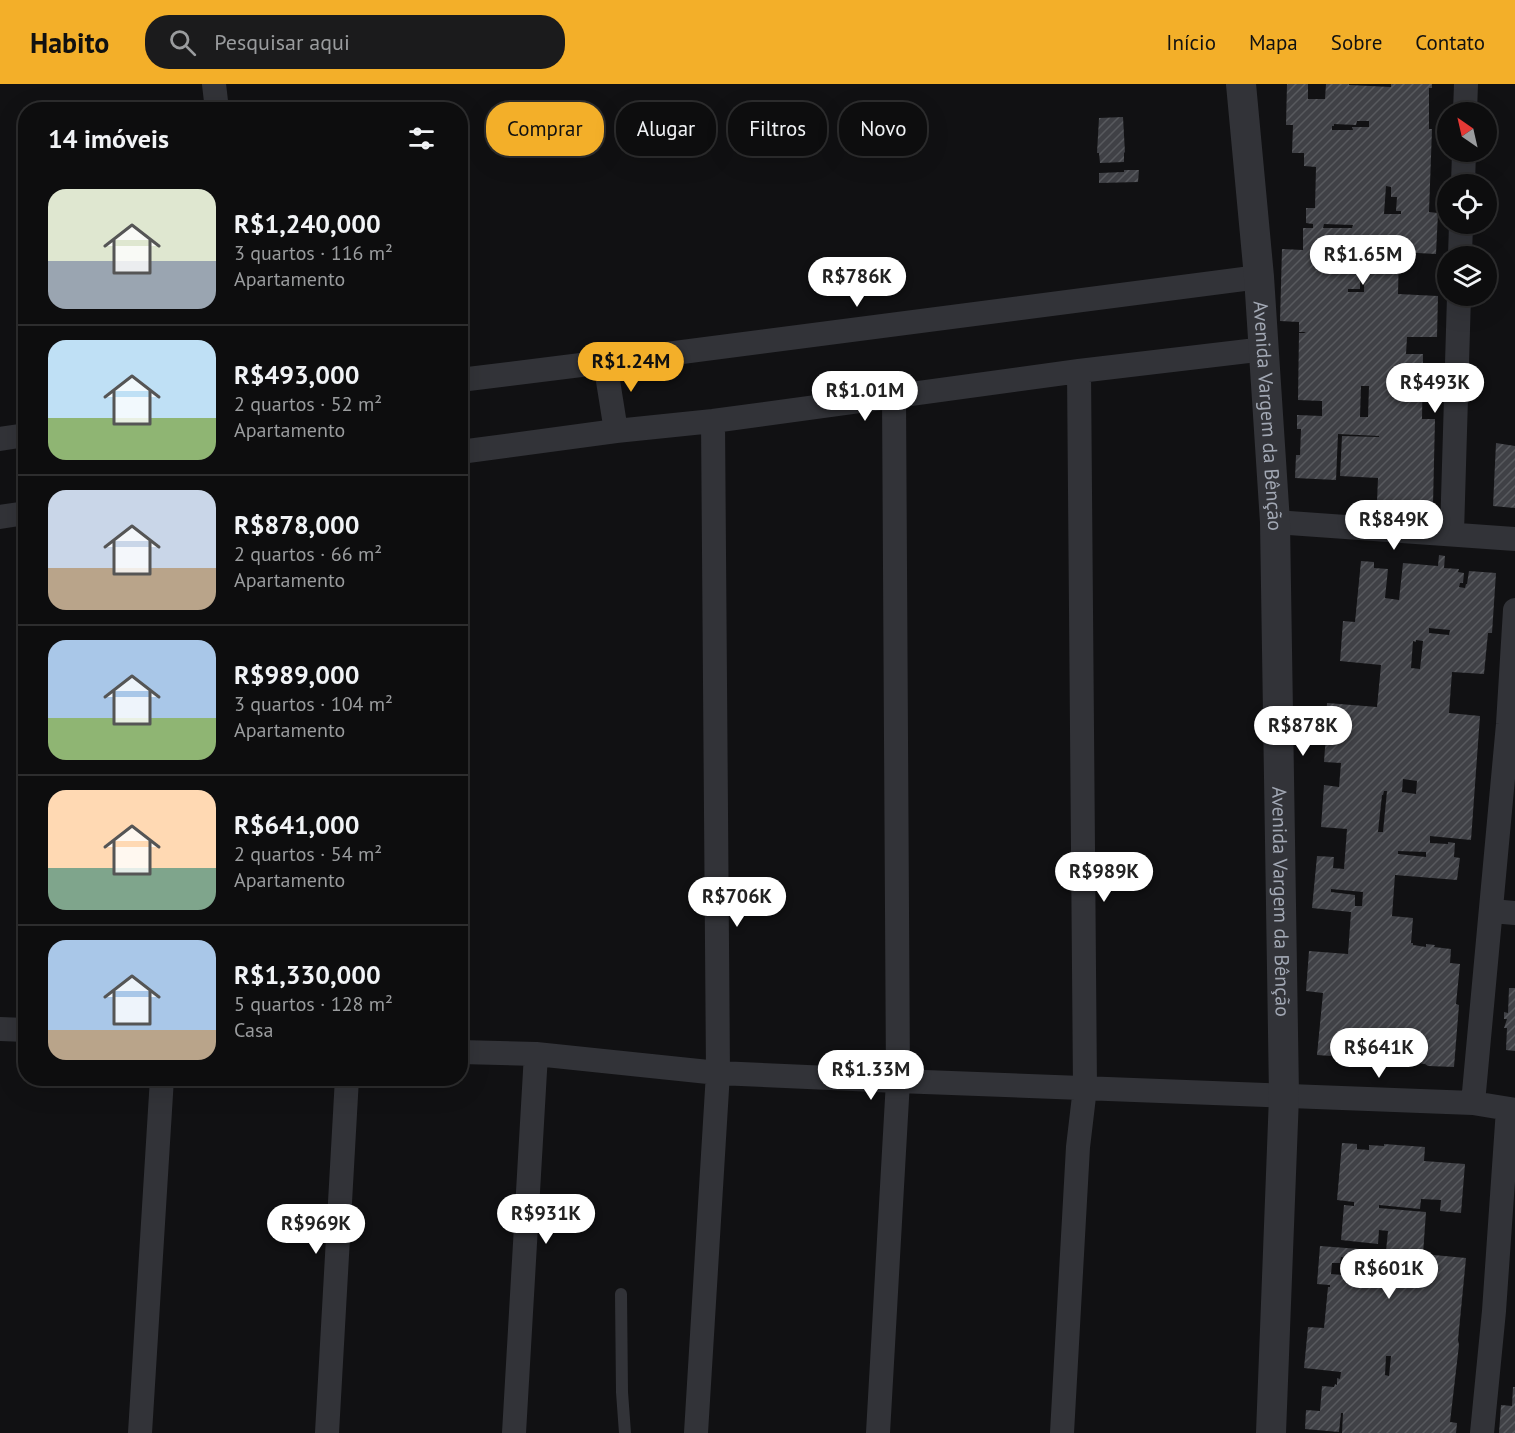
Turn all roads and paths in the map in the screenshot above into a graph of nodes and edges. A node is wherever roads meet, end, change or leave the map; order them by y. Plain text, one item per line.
1 (214, 84) edge
2 (1241, 84) edge
3 (1466, 84) edge
4 (216, 102) edge
5 (1465, 102) edge
6 (1259, 277) junction
7 (1459, 306) edge
8 (1265, 349) junction
9 (605, 362) junction
10 (1079, 371) junction
11 (468, 379) edge
12 (894, 396) junction
13 (712, 421) junction
14 (616, 431) junction
15 (18, 436) edge
16 (0, 439) edge
17 (468, 451) edge
18 (18, 514) edge
19 (0, 517) edge
20 (1275, 522) junction
21 (1452, 533) junction
22 (1515, 539) edge
23 (1515, 610) edge
24 (1512, 724) edge
25 (1503, 912) edge
26 (0, 1029) edge
27 (18, 1030) edge
28 (468, 1052) edge
29 (536, 1054) junction
30 (718, 1072) junction
31 (898, 1081) junction
32 (162, 1086) edge
33 (347, 1086) edge
34 (1085, 1088) junction
35 (1284, 1096) junction
36 (1473, 1103) junction
37 (1512, 1109) edge
38 (621, 1294) dead end
39 (1504, 1312) edge
40 (140, 1433) edge
41 (327, 1433) edge
42 (514, 1433) edge
43 (625, 1433) edge
44 (696, 1433) edge
45 (878, 1433) edge
46 (1062, 1433) edge
47 (1271, 1433) edge
48 (1482, 1433) edge

1 - 4 street
2 - 6 street, Avenida Vargem da Bênção
3 - 5 street
6 - 8 street, Avenida Vargem da Bênção
6 - 9 street
7 - 21 street
8 - 10 street
8 - 20 street, Avenida Vargem da Bênção
9 - 11 street
9 - 14 street
10 - 12 street
10 - 34 street
12 - 13 street
12 - 31 street
13 - 14 street
13 - 30 street
14 - 17 street
15 - 16 street
18 - 19 street
20 - 21 street
20 - 35 street, Avenida Vargem da Bênção
21 - 22 street
23 - 24 street
24 - 25 street
25 - 36 street
26 - 27 street
28 - 29 street
29 - 30 street
29 - 42 street
30 - 31 street
30 - 44 street
31 - 34 street
31 - 45 street
32 - 40 street
33 - 41 street
34 - 35 street
34 - 46 street
35 - 36 street
35 - 47 street, Avenida Vargem da Bênção
36 - 37 street
37 - 39 street
38 - 43 lane
39 - 48 street

